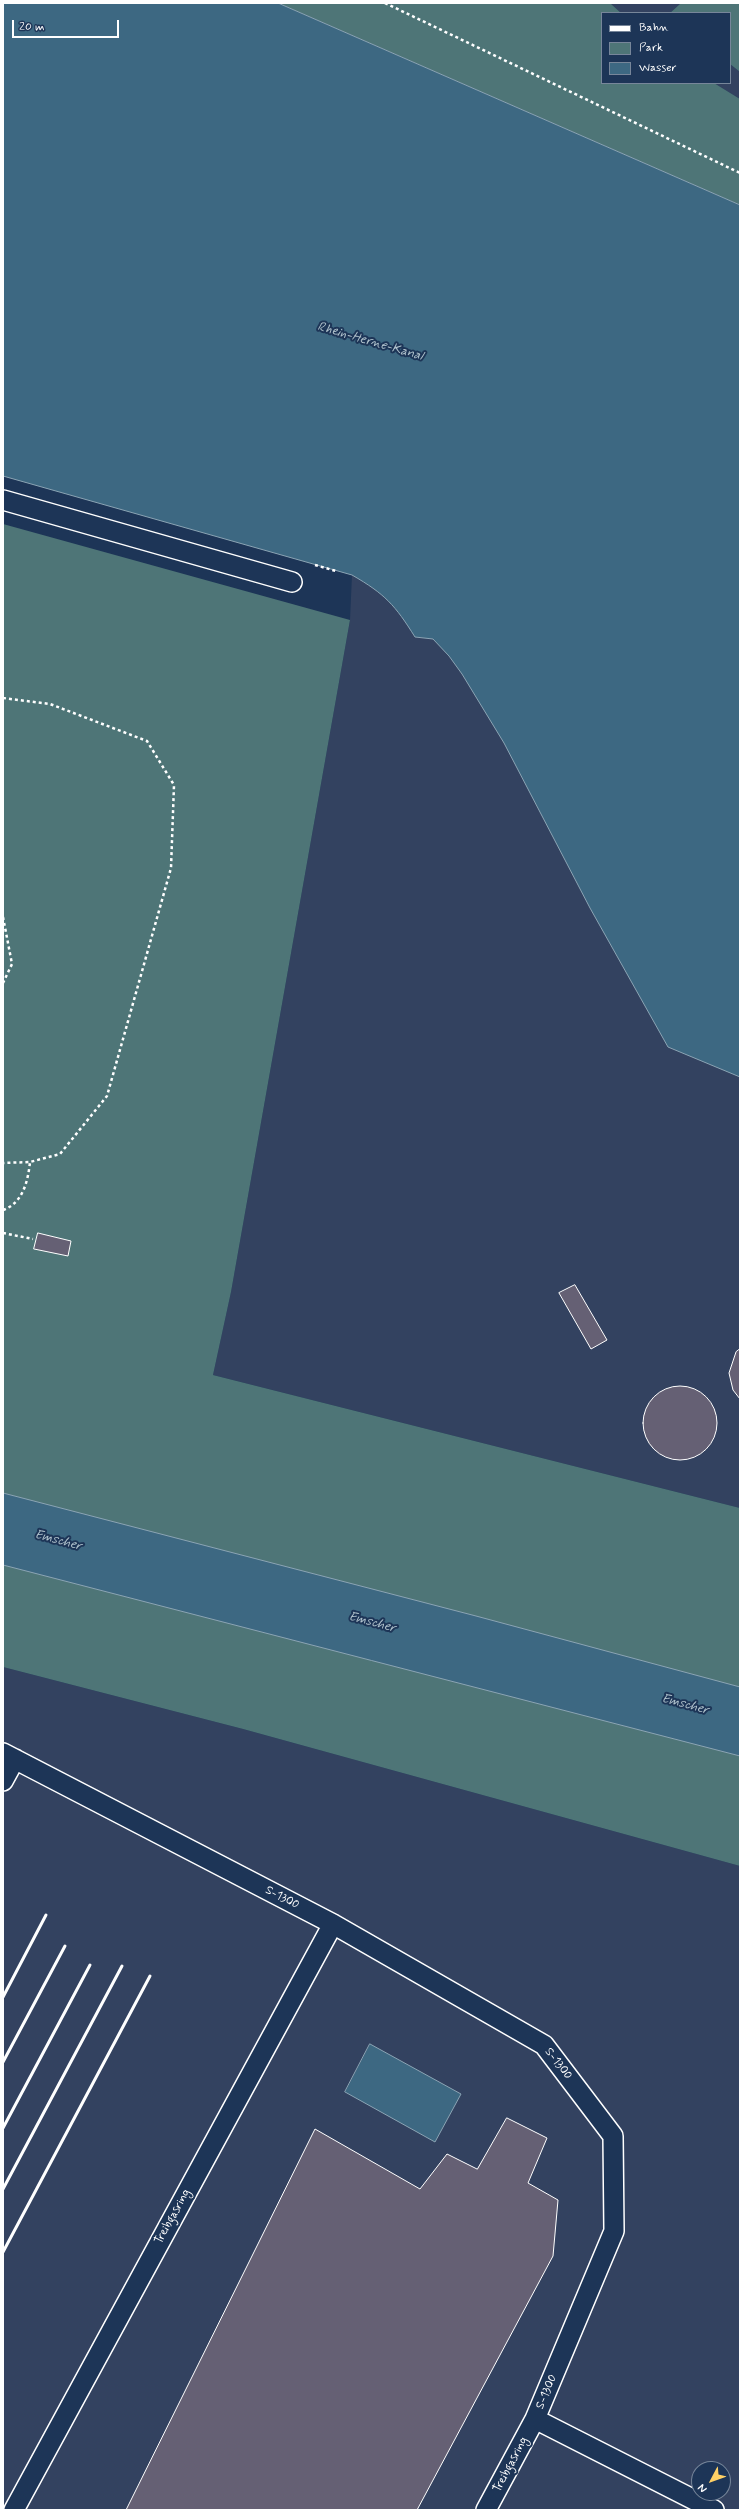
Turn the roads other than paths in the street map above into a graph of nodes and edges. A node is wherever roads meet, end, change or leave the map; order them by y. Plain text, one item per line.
1 (3, 500) edge
2 (292, 582) dead end
3 (9, 1756) edge
4 (3, 1781) edge
5 (333, 1924) junction
6 (535, 2419) junction
7 (14, 2510) edge
8 (486, 2510) edge
9 (714, 2510) edge

1 - 2 lane
3 - 4 lane
3 - 5 lane, S-1300
5 - 6 lane, S-1300
5 - 7 lane, Treibgasring
6 - 8 lane, Treibgasring
6 - 9 lane, S-1300

